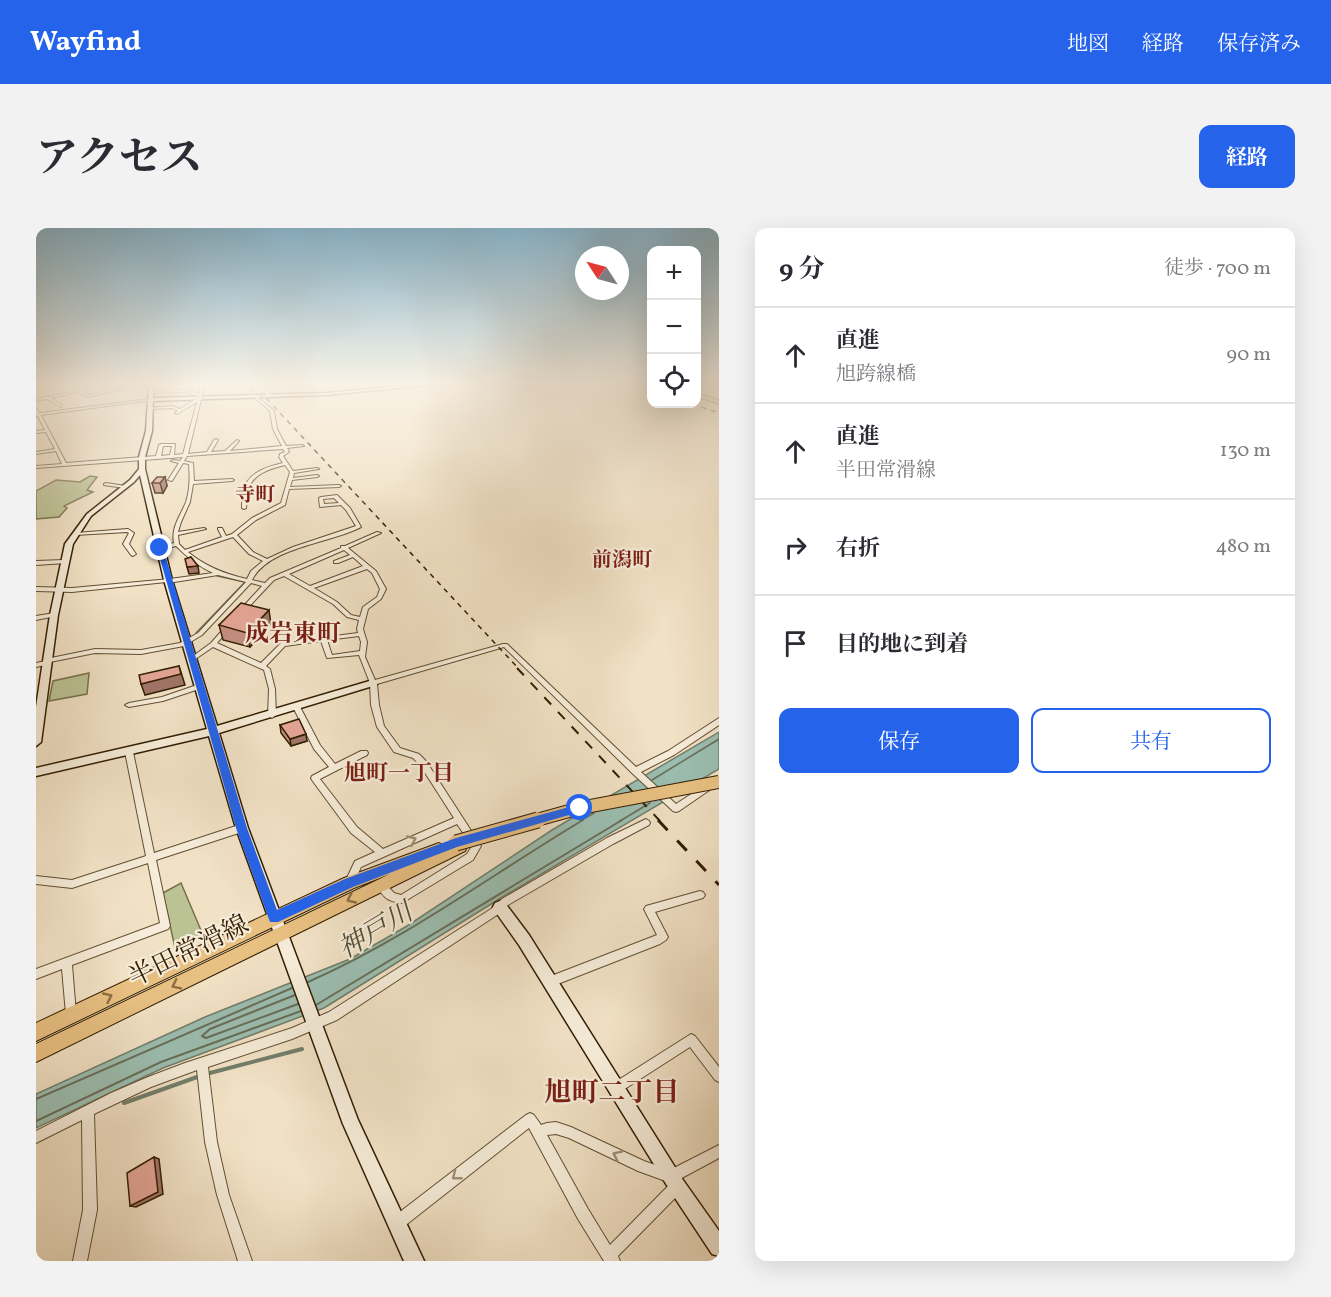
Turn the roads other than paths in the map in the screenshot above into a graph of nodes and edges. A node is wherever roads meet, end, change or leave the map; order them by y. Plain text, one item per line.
1 (48, 431) edge
2 (148, 431) edge
3 (191, 431) edge
4 (276, 431) edge
5 (216, 440) dead end
6 (237, 441) dead end
7 (302, 446) dead end
8 (285, 447) junction
9 (57, 450) junction
10 (226, 452) junction
11 (36, 453) edge
12 (208, 454) junction
13 (172, 457) junction
14 (158, 458) junction
15 (184, 459) junction
16 (285, 464) junction
17 (65, 465) junction
18 (36, 467) edge
19 (141, 469) junction
20 (317, 469) dead end
21 (292, 472) junction
22 (317, 476) dead end
23 (291, 479) junction
24 (170, 480) dead end
25 (232, 480) dead end
26 (191, 483) junction
27 (106, 484) dead end
28 (339, 486) dead end
29 (125, 487) junction
30 (288, 488) junction
31 (340, 504) dead end
32 (244, 508) dead end
33 (204, 529) dead end
34 (220, 529) dead end
35 (379, 533) dead end
36 (75, 534) junction
37 (176, 534) junction
38 (234, 536) junction
39 (225, 538) junction
40 (177, 544) junction
41 (343, 547) junction
42 (160, 548) junction
43 (184, 552) junction
44 (133, 554) dead end
45 (354, 555) junction
46 (265, 560) junction
47 (64, 562) junction
48 (336, 562) dead end
49 (36, 563) edge
50 (366, 567) junction
51 (216, 574) junction
52 (285, 574) junction
53 (168, 580) junction
54 (249, 580) junction
55 (265, 585) junction
56 (309, 588) junction
57 (36, 589) edge
58 (59, 590) junction
59 (54, 615) junction
60 (238, 616) edge
61 (36, 618) edge
62 (362, 619) junction
63 (232, 622) edge
64 (362, 634) junction
65 (324, 639) junction
66 (187, 642) junction
67 (213, 644) junction
68 (362, 653) junction
69 (192, 659) junction
70 (48, 662) junction
71 (36, 665) edge
72 (262, 666) junction
73 (373, 683) junction
74 (200, 686) junction
75 (38, 702) edge
76 (129, 705) dead end
77 (297, 707) junction
78 (272, 715) junction
79 (719, 721) edge
80 (213, 731) junction
81 (36, 742) edge
82 (129, 752) junction
83 (363, 753) dead end
84 (334, 768) junction
85 (635, 771) junction
86 (36, 772) edge
87 (719, 783) edge
88 (459, 819) junction
89 (646, 823) dead end
90 (242, 828) junction
91 (458, 845) junction
92 (382, 853) junction
93 (151, 859) junction
94 (36, 880) edge
95 (349, 883) junction
96 (381, 885) junction
97 (700, 895) dead end
98 (500, 907) junction
99 (274, 918) junction
100 (280, 933) junction
101 (68, 963) junction
102 (36, 974) edge
103 (550, 982) junction
104 (71, 1014) junction
105 (314, 1025) junction
106 (36, 1032) edge
107 (36, 1053) edge
108 (202, 1072) junction
109 (719, 1076) edge
110 (616, 1088) junction
111 (88, 1112) junction
112 (540, 1133) junction
113 (36, 1137) edge
114 (719, 1151) edge
115 (674, 1182) junction
116 (397, 1222) junction
117 (719, 1247) edge
118 (611, 1258) edge
119 (80, 1261) edge
120 (245, 1261) edge
121 (414, 1261) edge

1 - 9 street
2 - 19 street
3 - 15 street
4 - 8 street
5 - 12 street
6 - 10 street
7 - 8 street
8 - 10 street
8 - 16 street
9 - 11 street
9 - 17 street
10 - 12 street
12 - 15 street
13 - 14 street
13 - 14 street
13 - 15 street
14 - 19 street
15 - 19 street
15 - 24 street
15 - 26 street
16 - 21 street
16 - 32 street
17 - 18 street
17 - 19 street
19 - 29 street
19 - 42 street
20 - 21 street
21 - 23 street
22 - 23 street
23 - 30 street
25 - 26 street
26 - 37 street
27 - 29 street
28 - 30 street
29 - 36 street
30 - 38 street
31 - 46 street
33 - 37 street
34 - 39 street
35 - 41 street
36 - 44 street
36 - 47 street
37 - 40 street
38 - 39 street
38 - 46 street
39 - 43 street
40 - 42 street
40 - 43 street
41 - 45 street
41 - 52 street
42 - 53 street
43 - 51 street
45 - 48 street
45 - 50 street
46 - 54 street
47 - 49 street
47 - 58 street
50 - 56 street
50 - 62 street
51 - 53 street
51 - 54 street
52 - 55 street
52 - 56 street
53 - 58 street
53 - 66 street
54 - 55 street
54 - 66 street
55 - 60 street
56 - 62 street
57 - 58 street
58 - 59 street
59 - 61 street
59 - 70 street
62 - 64 street
63 - 67 street
64 - 65 street
64 - 68 street
65 - 68 street
65 - 72 street
66 - 69 street
66 - 70 street
67 - 69 street
67 - 72 street
68 - 73 street
69 - 74 street
70 - 71 street
70 - 75 street
72 - 78 street
73 - 77 street
73 - 85 street
73 - 88 street
74 - 76 street
74 - 80 street
75 - 81 street
77 - 78 street
77 - 84 street
78 - 80 street
79 - 85 street
80 - 82 street
80 - 90 street
82 - 86 street
82 - 93 street
83 - 84 street
84 - 92 street
85 - 87 street
87 - 91 main road, bridge
92 -> 88 street
88 - 96 street
89 - 98 street
90 - 93 street
90 - 99 street
91 - 95 main road, 半田常滑線
91 - 96 main road, 半田常滑線
92 - 95 street
93 - 94 street
93 - 101 street
95 - 99 main road, 半田常滑線
96 -> 100 main road, 半田常滑線
97 - 103 street
98 - 103 street
98 - 105 street
99 - 100 street
104 -> 99 main road, 半田常滑線
100 - 105 street
100 -> 107 main road, 半田常滑線
101 - 102 street
101 - 104 street
103 - 110 street
104 - 106 main road, 半田常滑線
105 - 108 street
105 - 116 street
108 - 111 street
108 - 120 street
109 - 110 street
110 - 115 street
111 - 113 street
111 - 119 street
115 -> 112 street
112 -> 116 street
112 - 118 street
114 - 115 street
115 - 117 street
115 - 118 street
116 - 121 street

